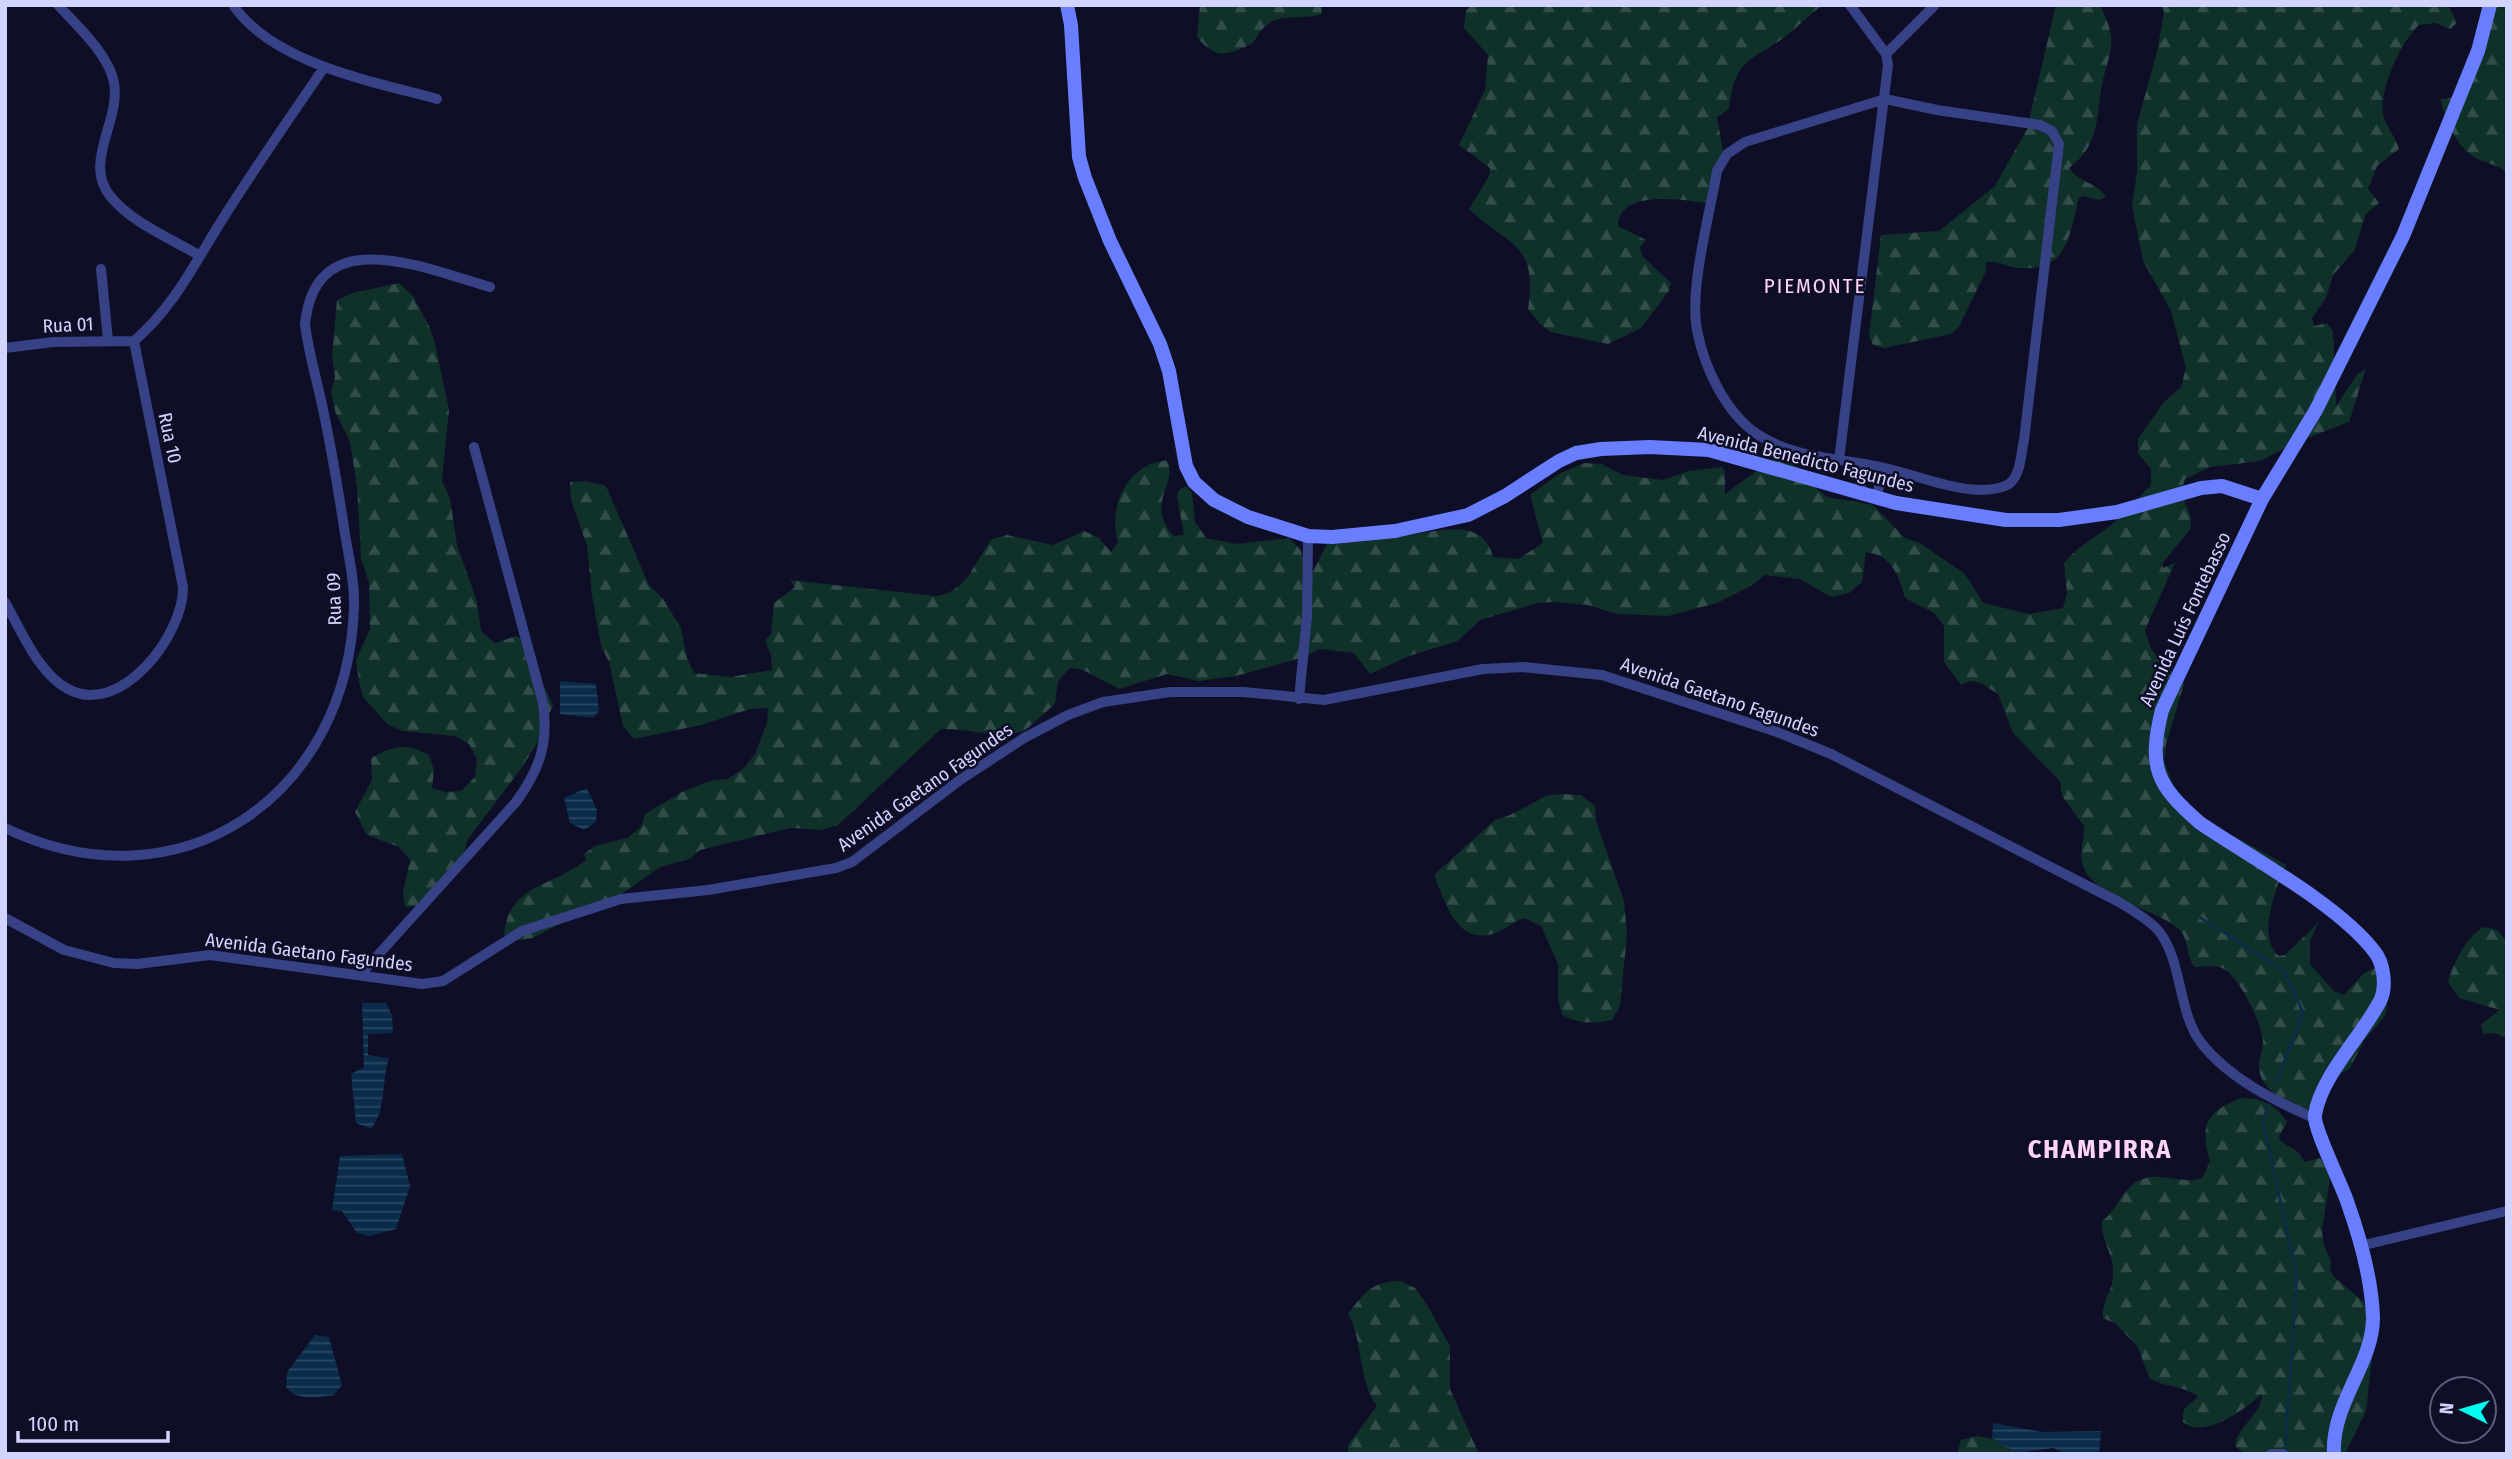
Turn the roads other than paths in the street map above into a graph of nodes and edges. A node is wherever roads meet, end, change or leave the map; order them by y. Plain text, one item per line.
1 (58, 5) edge
2 (233, 5) edge
3 (1067, 5) edge
4 (1850, 5) edge
5 (1935, 5) edge
6 (2490, 5) edge
7 (1886, 54) junction
8 (323, 69) junction
9 (437, 99) dead end
10 (1885, 99) junction
11 (200, 257) junction
12 (101, 269) dead end
13 (490, 287) dead end
14 (108, 340) junction
15 (134, 341) junction
16 (5, 348) edge
17 (474, 447) dead end
18 (1839, 460) junction
19 (1860, 464) junction
20 (1884, 468) junction
21 (1868, 496) junction
22 (2262, 499) junction
23 (1308, 536) junction
24 (5, 602) edge
25 (1299, 699) junction
26 (5, 828) edge
27 (5, 918) edge
28 (360, 975) junction
29 (2314, 1118) junction
30 (2507, 1211) edge
31 (2360, 1247) junction
32 (2270, 1454) edge
33 (2283, 1454) edge
34 (2334, 1454) edge

1 - 11 street
2 - 8 street
3 - 23 street, Avenida Benedicto Fagundes
4 - 7 street
5 - 7 street
6 - 22 street, Avenida Luís Fontebasso
7 - 10 street
8 - 9 street
8 - 11 street
10 - 18 street
10 - 18 street
10 - 20 street
11 - 15 street
12 - 14 street
13 - 26 street, Rua 09
14 - 15 street, Rua 01
14 - 16 street, Rua 01
15 - 24 street, Rua 10
17 - 28 street
18 - 19 street
19 - 20 street
19 - 21 street
20 - 21 street
21 - 22 street, Avenida Benedicto Fagundes
21 - 23 street, Avenida Benedicto Fagundes
22 - 29 street, Avenida Luís Fontebasso
23 - 25 street
25 - 28 street, Avenida Gaetano Fagundes
25 - 29 street, Avenida Gaetano Fagundes
27 - 28 street, Avenida Gaetano Fagundes
29 - 31 street
30 - 31 street
31 - 34 street
32 - 33 street

